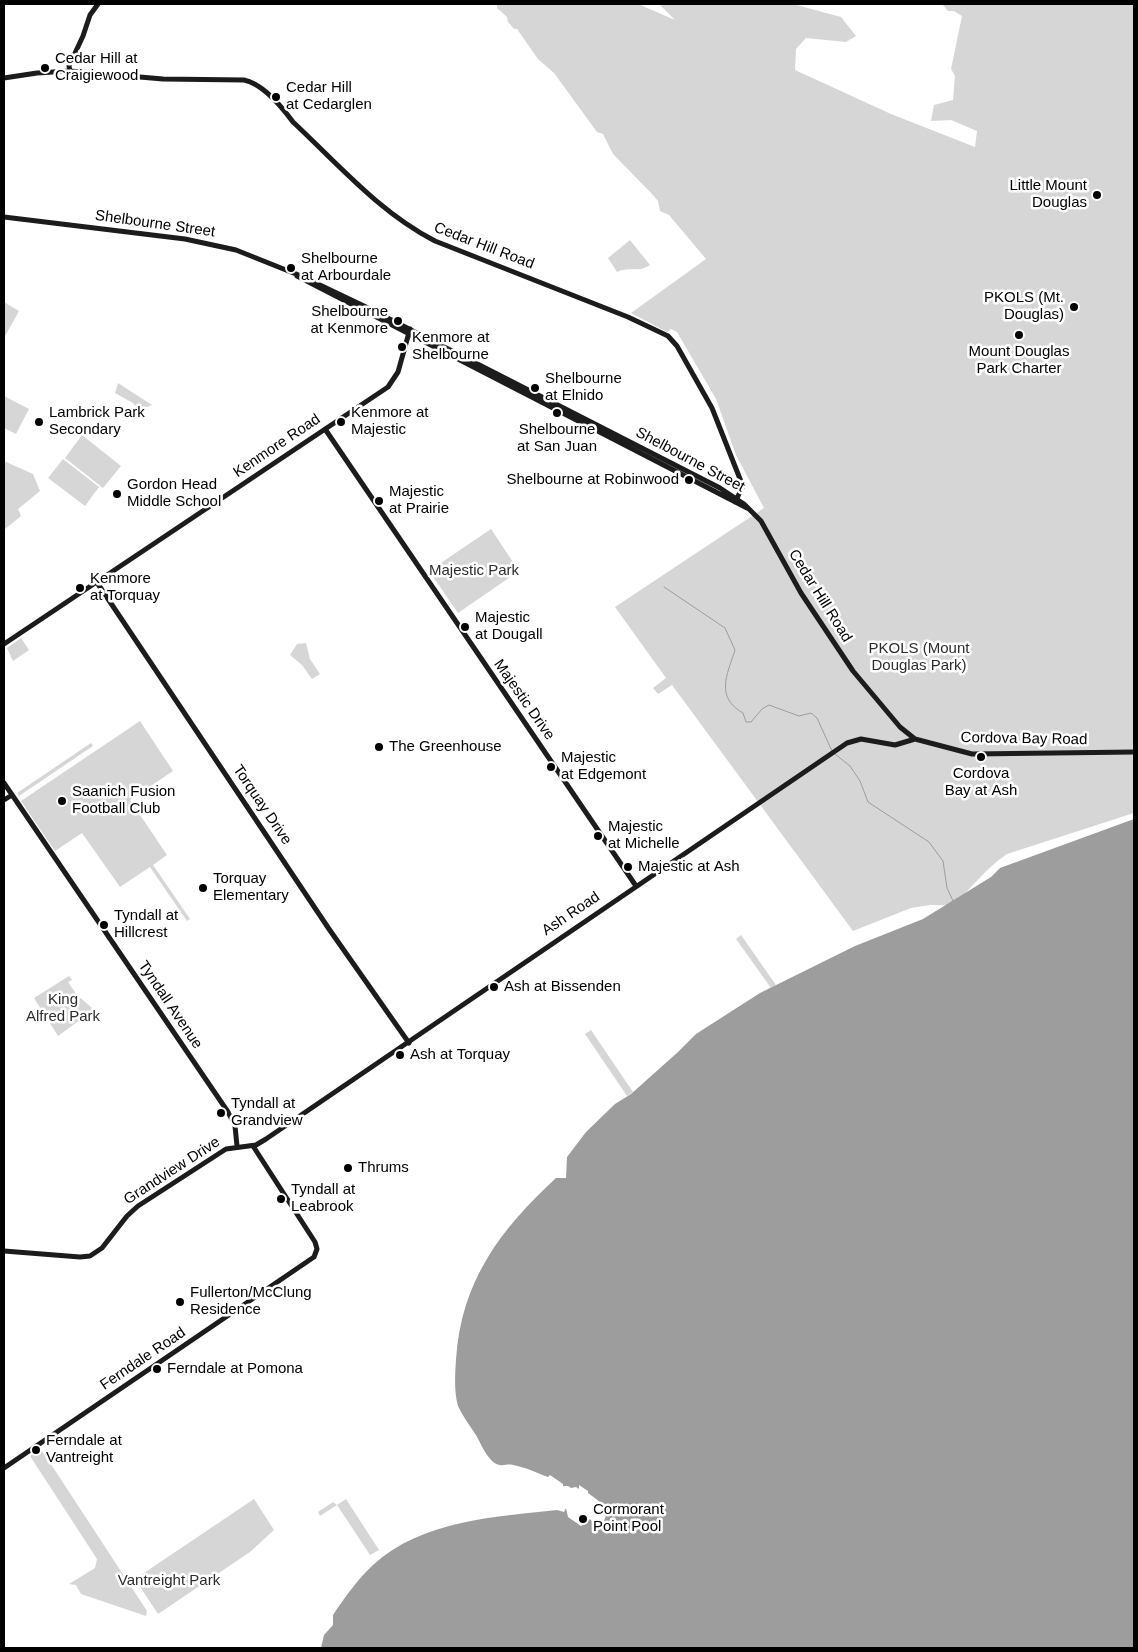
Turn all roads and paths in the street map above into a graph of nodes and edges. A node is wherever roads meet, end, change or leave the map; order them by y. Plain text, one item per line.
1 (98, 4) edge
2 (70, 70) junction
3 (4, 78) edge
4 (4, 217) edge
5 (409, 332) junction
6 (325, 429) junction
7 (736, 500) junction
8 (749, 509) joint
9 (96, 581) junction
10 (4, 644) edge
11 (915, 739) junction
12 (1134, 752) edge
13 (4, 783) edge
14 (12, 795) junction
15 (4, 800) edge
16 (636, 886) junction
17 (409, 1042) junction
18 (237, 1146) junction
19 (253, 1146) junction
20 (4, 1251) edge
21 (4, 1468) edge

1 - 2 street
2 - 3 street, Cedar Hill Road
2 - 7 street, Cedar Hill Road
4 - 5 street, Shelbourne Street
5 - 6 street, Kenmore Road
5 - 7 street, Shelbourne Street
6 - 9 street, Kenmore Road
6 - 16 street, Majestic Drive
7 - 8 street, Shelbourne Street
8 - 11 street, Cedar Hill Road
9 - 10 street, Kenmore Road
9 - 17 street, Torquay Drive
11 - 12 street, Cordova Bay Road
11 - 16 street, Ash Road
13 - 14 street, Tyndall Avenue
14 - 15 street
14 - 18 street, Tyndall Avenue
16 - 17 street, Ash Road
17 - 19 street, Ash Road
18 - 19 street, Grandview Drive
18 - 20 street, Grandview Drive
19 - 21 street, Ferndale Road

